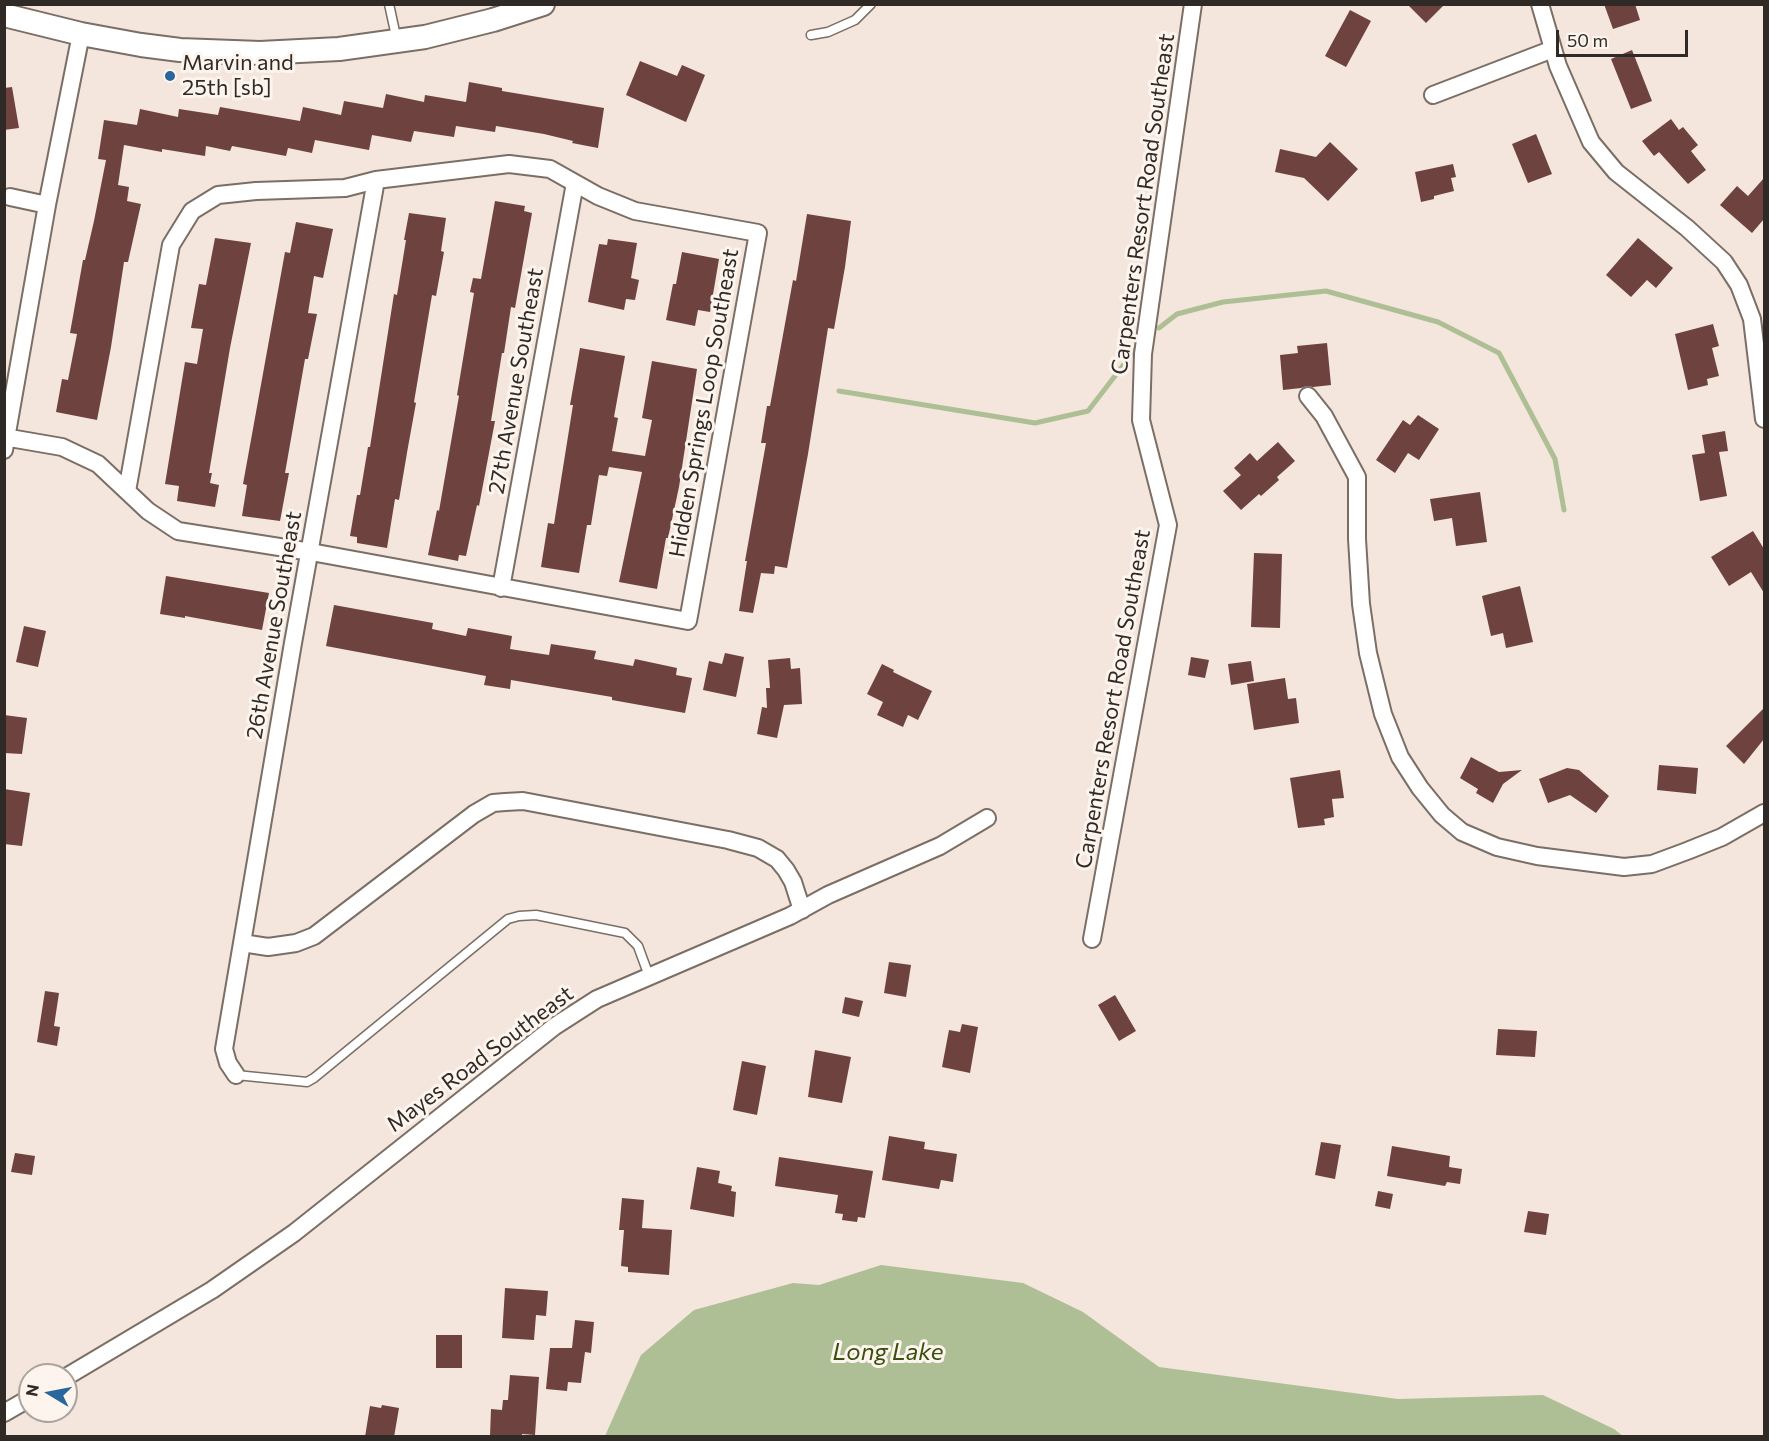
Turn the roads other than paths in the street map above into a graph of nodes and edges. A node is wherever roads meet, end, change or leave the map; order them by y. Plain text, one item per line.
1 (389, 4) edge
2 (543, 4) edge
3 (871, 4) edge
4 (1193, 4) edge
5 (1540, 4) edge
6 (4, 15) edge
7 (81, 34) junction
8 (811, 35) dead end
9 (397, 42) junction
10 (1553, 49) junction
11 (1433, 95) dead end
12 (376, 180) junction
13 (575, 183) junction
14 (10, 197) dead end
15 (47, 205) junction
16 (1308, 396) dead end
17 (1764, 419) edge
18 (5, 441) edge
19 (127, 491) junction
20 (310, 552) junction
21 (501, 588) junction
22 (1764, 813) edge
23 (987, 818) dead end
24 (802, 910) junction
25 (1092, 939) dead end
26 (242, 943) junction
27 (649, 976) junction
28 (236, 1076) joint
29 (78, 1370) edge
30 (18, 1405) edge
31 (4, 1413) edge

1 - 9 lane
2 - 9 street
3 - 8 lane
4 - 25 street, Carpenters Resort Road Southeast
5 - 10 street
6 - 7 street
7 - 9 street
7 - 15 street
10 - 11 street
10 - 17 street
12 - 13 street, Hidden Springs Loop Southeast
12 - 19 street, Hidden Springs Loop Southeast
12 - 20 street, 26th Avenue Southeast
13 - 21 street, 27th Avenue Southeast
13 - 21 street, Hidden Springs Loop Southeast
14 - 15 street
15 - 18 street
16 - 22 street
18 - 19 street, Hidden Springs Loop Southeast
19 - 20 street, Hidden Springs Loop Southeast
20 - 21 street, Hidden Springs Loop Southeast
20 - 26 street, 26th Avenue Southeast
23 - 24 street, Mayes Road Southeast
24 - 26 street
24 - 27 street, Mayes Road Southeast
26 - 28 street, 26th Avenue Southeast
27 - 28 lane
27 - 29 street, Mayes Road Southeast
30 - 31 street

